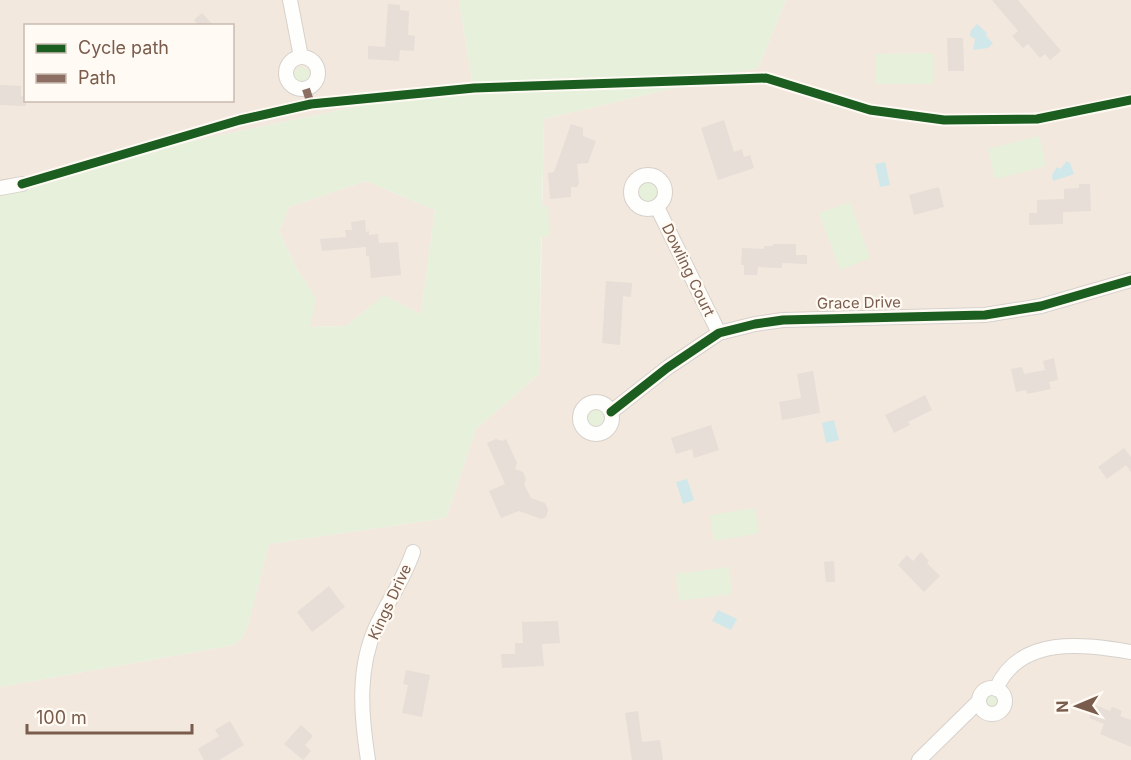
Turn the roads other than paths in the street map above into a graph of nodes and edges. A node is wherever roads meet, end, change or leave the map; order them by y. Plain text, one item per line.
1 (290, 0) edge
2 (301, 57) dead end
3 (22, 184) dead end
4 (0, 188) edge
5 (657, 207) dead end
6 (1131, 280) edge
7 (719, 333) junction
8 (611, 412) dead end
9 (413, 552) dead end
10 (1131, 652) edge
11 (996, 688) junction
12 (979, 701) junction
13 (368, 760) edge
14 (919, 760) edge

1 - 2 street
3 - 4 street
5 - 7 street, Dowling Court
6 - 7 street, Grace Drive
7 - 8 street, Grace Drive
9 - 13 street, Kings Drive
10 - 11 street
11 - 12 street
11 - 12 street
12 - 14 street

